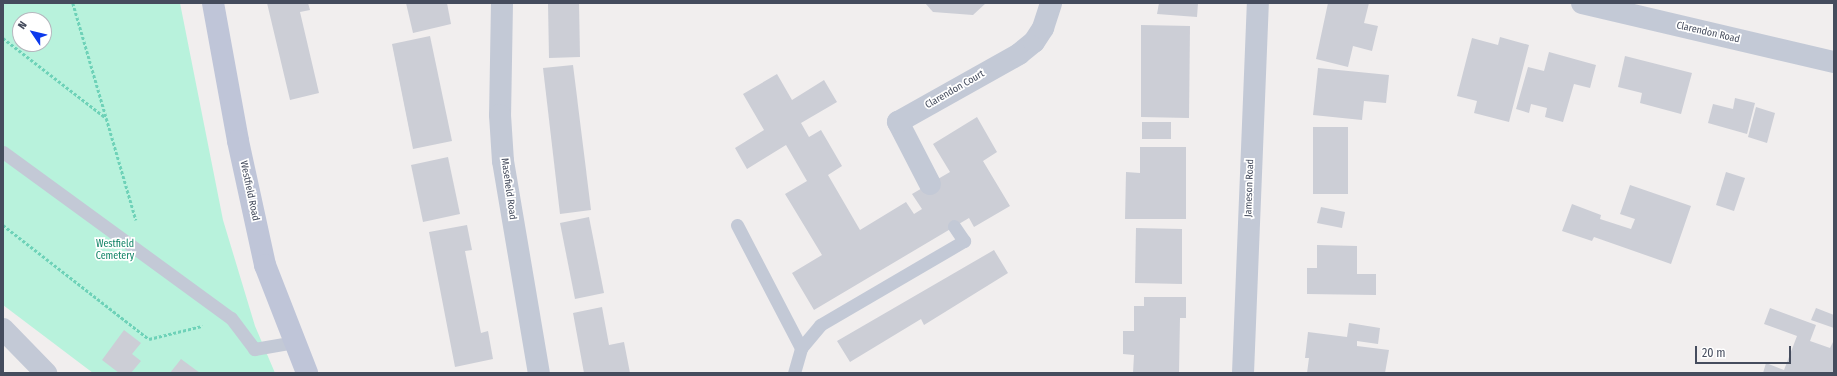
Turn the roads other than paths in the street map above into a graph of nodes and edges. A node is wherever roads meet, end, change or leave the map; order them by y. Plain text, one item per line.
1 (213, 3) edge
2 (502, 3) edge
3 (1051, 3) edge
4 (1258, 3) edge
5 (1582, 3) edge
6 (1834, 62) edge
7 (3, 152) edge
8 (930, 184) dead end
9 (737, 226) dead end
10 (954, 226) dead end
11 (3, 329) edge
12 (295, 342) junction
13 (801, 348) junction
14 (46, 373) edge
15 (307, 373) edge
16 (539, 373) edge
17 (794, 373) edge
18 (1243, 373) edge

1 - 12 street, Westfield Road
2 - 16 street, Masefield Road
3 - 8 street, Clarendon Court
4 - 18 street, Jameson Road
5 - 6 street, Clarendon Road
7 - 12 lane
9 - 13 lane
10 - 13 lane
11 - 14 street
12 - 15 street, Westfield Road
13 - 17 lane

